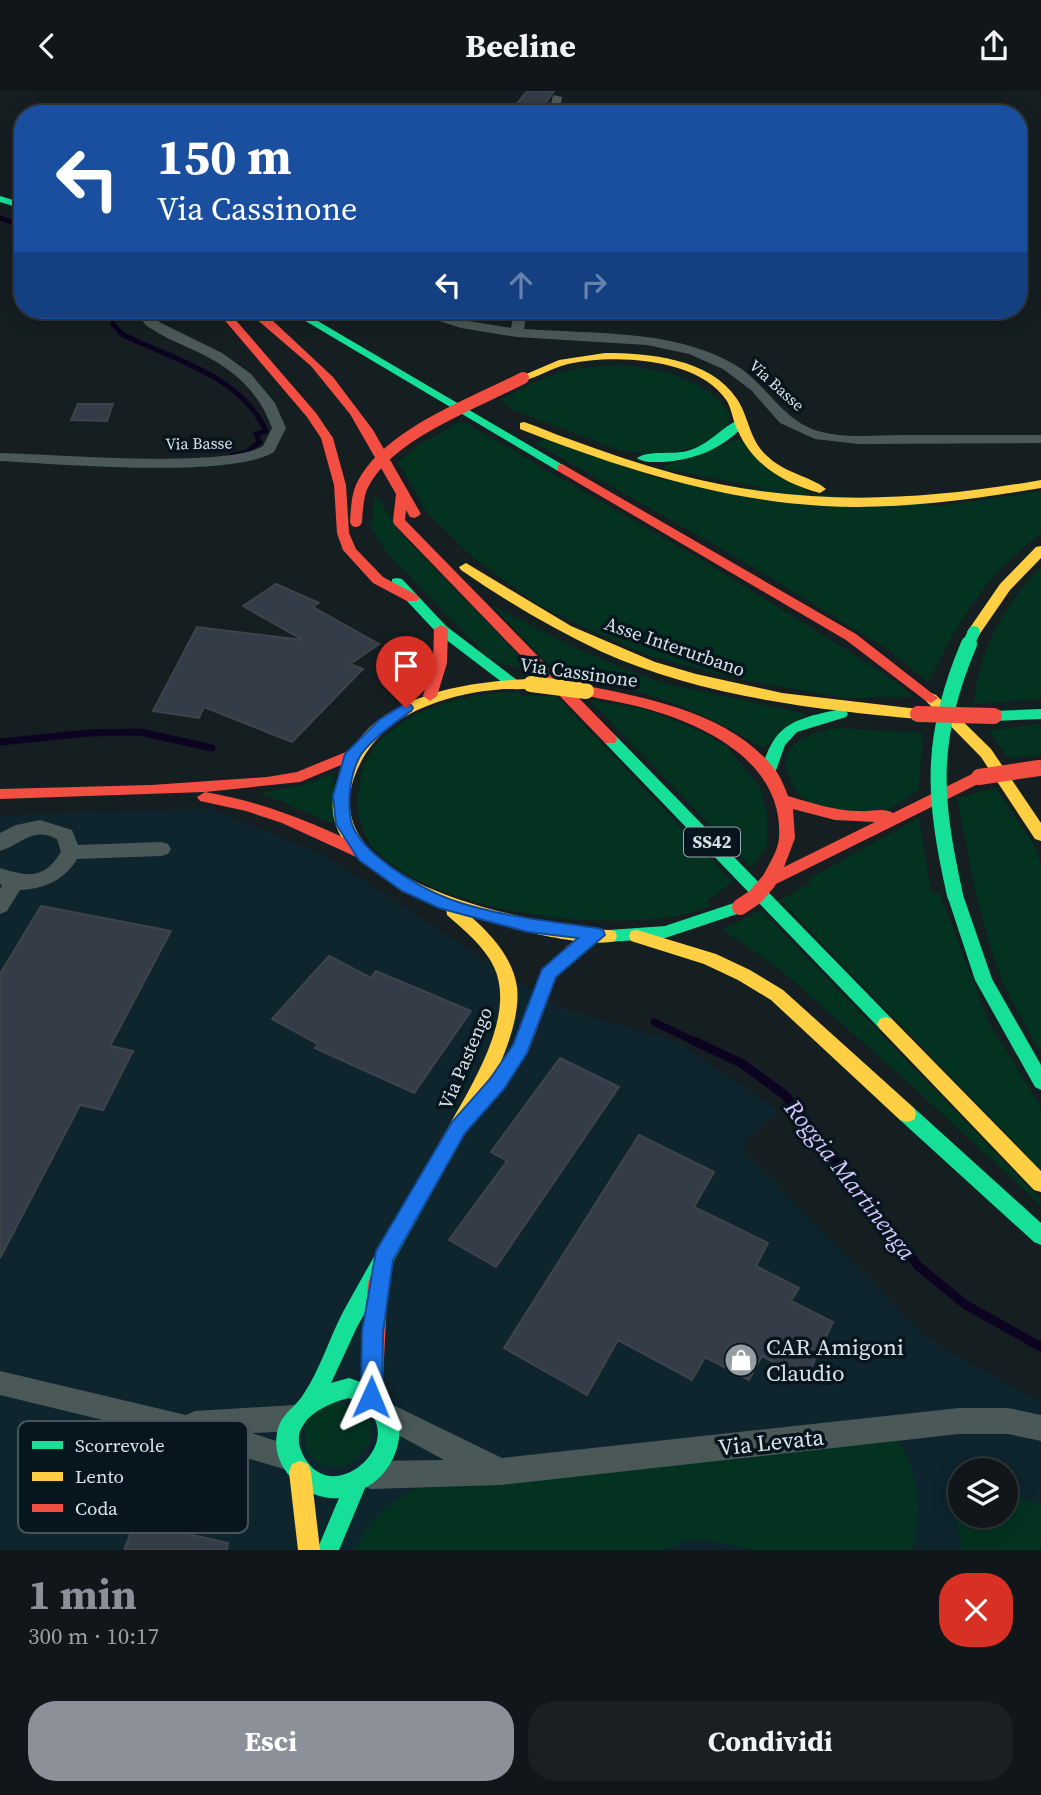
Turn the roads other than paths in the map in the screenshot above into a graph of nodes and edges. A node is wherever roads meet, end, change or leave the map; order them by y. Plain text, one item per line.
1 (557, 97) dead end
2 (556, 105) edge
3 (148, 319) edge
4 (229, 319) edge
5 (262, 319) edge
6 (307, 319) edge
7 (319, 319) edge
8 (444, 319) edge
9 (519, 319) edge
10 (517, 333) junction
11 (517, 417) dead end
12 (740, 423) junction
13 (1041, 439) edge
14 (0, 457) edge
15 (1041, 484) edge
16 (401, 496) junction
17 (894, 501) junction
18 (1041, 550) edge
19 (412, 598) junction
20 (441, 629) junction
21 (512, 683) junction
22 (430, 696) junction
23 (854, 711) junction
24 (1041, 714) edge
25 (353, 754) junction
26 (1040, 768) edge
27 (769, 772) junction
28 (151, 790) junction
29 (0, 794) edge
30 (785, 800) junction
31 (907, 810) junction
32 (1041, 835) edge
33 (0, 843) edge
34 (161, 849) dead end
35 (71, 852) junction
36 (365, 856) junction
37 (8, 879) edge
38 (768, 882) junction
39 (445, 904) junction
40 (0, 906) edge
41 (597, 935) junction
42 (637, 936) junction
43 (1041, 1082) edge
44 (458, 1128) junction
45 (1041, 1184) edge
46 (1041, 1236) edge
47 (380, 1268) junction
48 (0, 1383) edge
49 (313, 1397) junction
50 (378, 1405) junction
51 (294, 1419) junction
52 (160, 1421) edge
53 (248, 1421) edge
54 (1041, 1428) edge
55 (248, 1449) edge
56 (295, 1465) junction
57 (501, 1472) junction
58 (363, 1479) junction
59 (309, 1550) edge
60 (328, 1550) edge

1 - 2 street
3 - 14 street, Via Basse
4 - 19 main road
5 - 16 main road, SS42
6 - 32 main road
7 - 17 main road
8 - 10 street, Via Basse
9 - 10 street
10 - 13 street, Via Basse
11 - 12 main road
12 - 17 main road
12 - 19 main road, bridge
15 - 17 main road
16 - 23 main road, Asse Interurbano
16 - 45 main road, SS42
18 - 43 main road, bridge
19 - 20 main road
20 - 21 main road
20 - 22 main road
21 - 22 main road, Via Cassinone
21 - 27 main road, Via Cassinone, bridge
22 - 25 main road, Via Cassinone
23 - 24 main road, Asse Interurbano, bridge
23 - 27 main road
25 - 28 main road, Via Cassinone
25 - 36 main road, Via Cassinone
26 - 31 main road, Via Cassinone, bridge
27 - 30 main road, Via Cassinone
28 - 29 main road, Via Cassinone
28 - 36 main road, Via Cassinone
30 - 31 main road, Via Cassinone
30 - 38 main road, Via Cassinone
31 - 38 main road, Via Cassinone
33 - 35 street
34 - 35 street
35 - 37 street
36 - 39 main road, Via Cassinone
37 - 40 street
38 - 42 main road, Via Cassinone, bridge
39 - 41 main road, Via Cassinone
39 - 44 main road, Via Pastengo
41 - 42 main road, Via Cassinone
41 - 44 main road, Via Pastengo
42 - 46 main road
44 - 47 main road, Via Pastengo
47 - 49 main road, Via Pastengo
47 - 50 main road, Via Pastengo
48 - 52 street
49 - 50 main road
49 - 51 main road
50 - 57 street
50 - 58 main road
51 - 53 street
51 - 56 main road
54 - 57 street, Via Levata
55 - 56 street
56 - 58 main road
56 - 59 main road
57 - 58 street, Via Levata
58 - 60 main road

